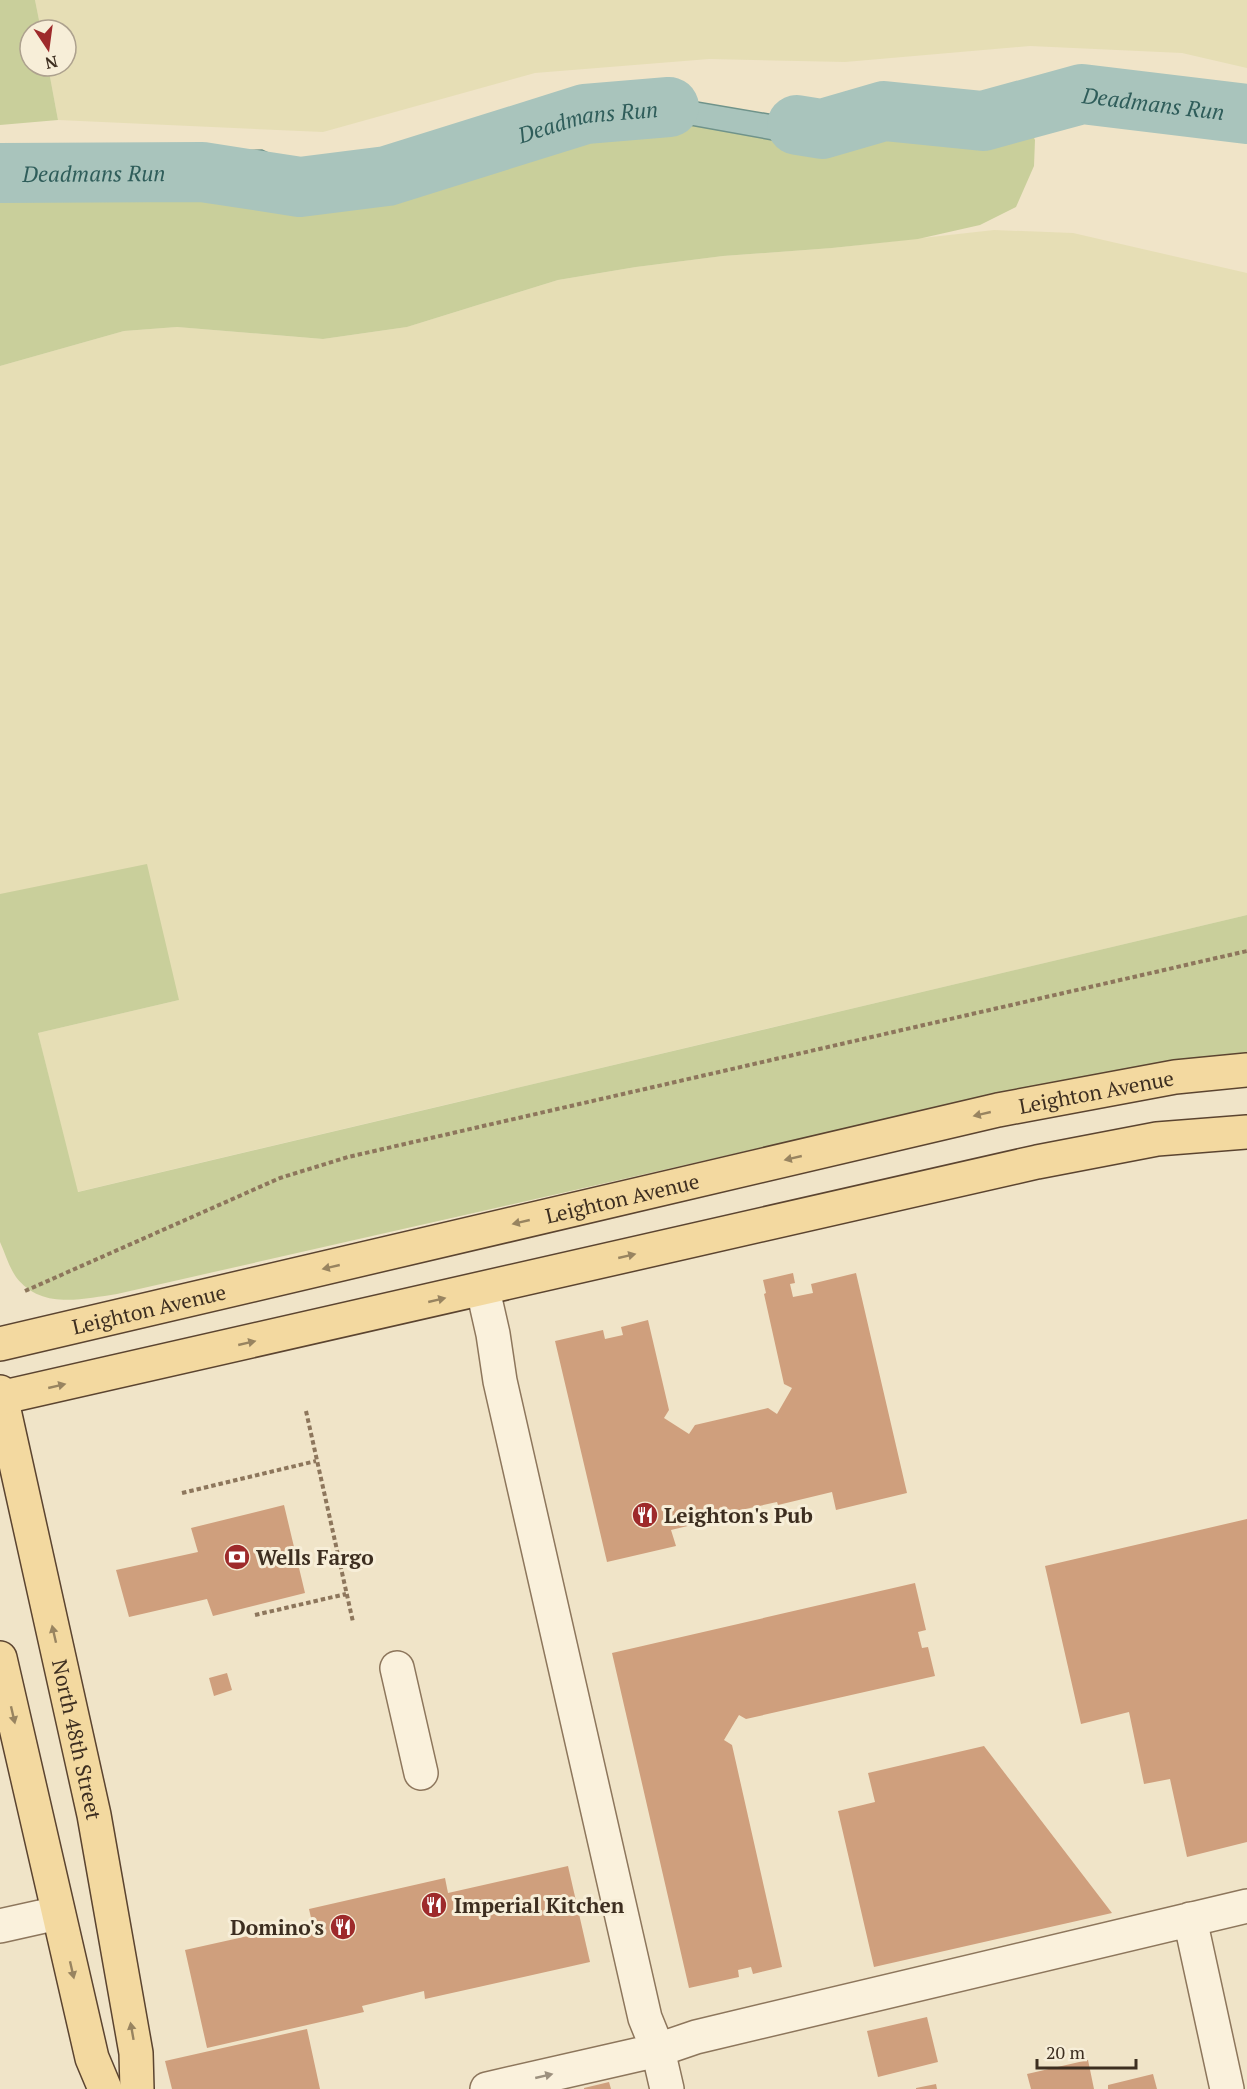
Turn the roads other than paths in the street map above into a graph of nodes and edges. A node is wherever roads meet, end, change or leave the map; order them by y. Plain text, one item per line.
1 (1247, 1070) edge
2 (1247, 1132) edge
3 (483, 1290) junction
4 (0, 1344) edge
5 (0, 1396) edge
6 (0, 1658) edge
7 (397, 1668) dead end
8 (421, 1773) dead end
9 (1247, 1906) edge
10 (58, 1913) junction
11 (1190, 1919) junction
12 (0, 1926) edge
13 (658, 2050) junction
14 (105, 2089) edge
15 (137, 2089) edge
16 (487, 2089) edge
17 (668, 2089) edge
18 (1227, 2089) edge

1 -> 4 main road, Leighton Avenue
3 -> 2 main road
5 -> 3 main road
3 - 13 street
15 -> 5 main road, North 48th Street
6 -> 10 main road
7 - 8 street
9 - 11 street
10 - 12 street
10 -> 14 main road
11 - 13 street
11 - 18 street
16 -> 13 street
13 - 17 street

